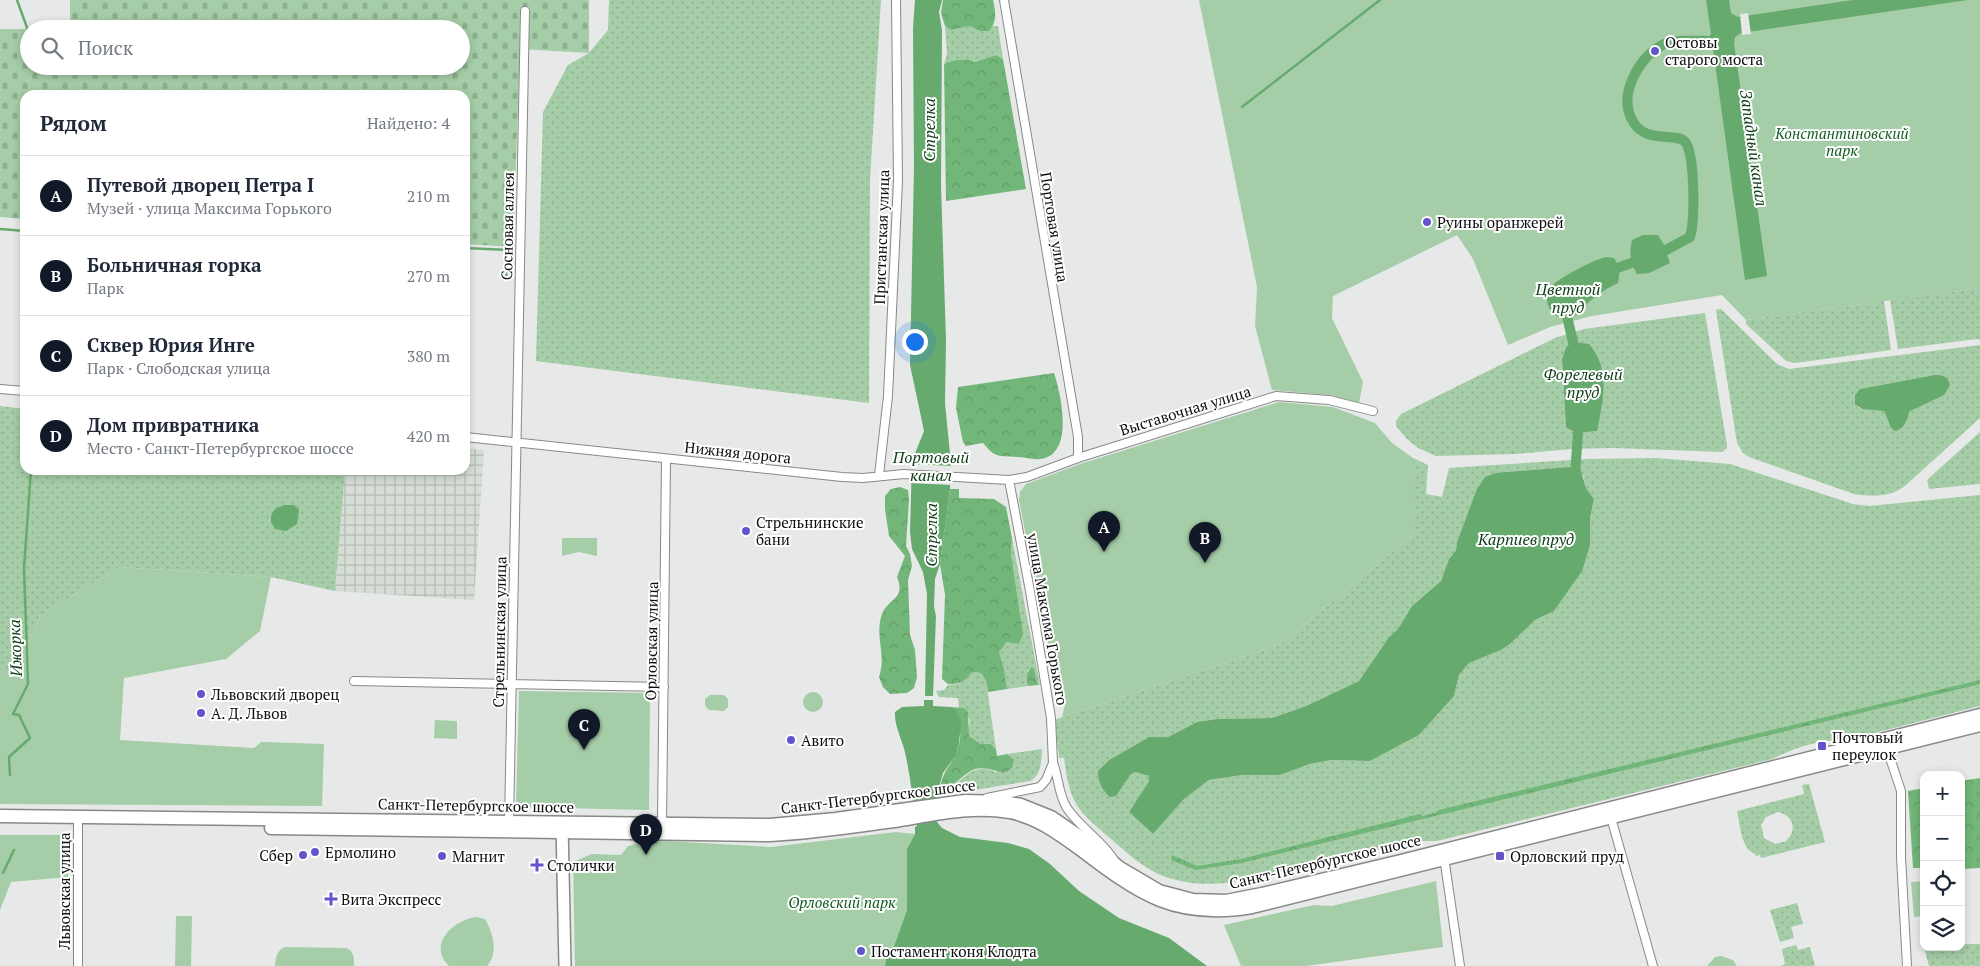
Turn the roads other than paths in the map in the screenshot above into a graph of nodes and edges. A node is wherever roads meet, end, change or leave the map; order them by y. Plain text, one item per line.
1 (896, 0) edge
2 (1004, 0) edge
3 (525, 11) dead end
4 (0, 389) edge
5 (20, 391) edge
6 (1372, 411) dead end
7 (470, 437) edge
8 (516, 442) junction
9 (1078, 458) junction
10 (666, 459) junction
11 (879, 475) junction
12 (1008, 480) junction
13 (354, 681) dead end
14 (512, 684) junction
15 (664, 686) junction
16 (1980, 715) edge
17 (1980, 725) edge
18 (1886, 744) junction
19 (1053, 763) junction
20 (980, 800) junction
21 (949, 808) junction
22 (906, 814) junction
23 (1610, 814) junction
24 (0, 816) edge
25 (78, 821) junction
26 (509, 822) junction
27 (0, 824) edge
28 (662, 824) junction
29 (562, 828) junction
30 (1444, 855) junction
31 (1120, 868) junction
32 (78, 966) edge
33 (565, 966) edge
34 (1460, 966) edge
35 (1653, 966) edge
36 (1908, 966) edge

1 - 11 street, Пристанская улица
2 - 9 street, Портовая улица
3 - 8 street, Сосновая аллея
4 - 5 street
6 - 9 street, Выставочная улица
7 - 8 street, Нижняя дорога
8 - 10 street, Нижняя дорога
8 - 14 street, Стрельнинская улица
9 - 12 street, Выставочная улица
10 - 11 street, Нижняя дорога
10 - 15 street, Орловская улица
11 - 12 street, Нижняя дорога
12 - 19 street, улица Максима Горького
13 - 14 street
14 - 15 street
14 - 26 street, Стрельнинская улица
15 - 28 street, Орловская улица
16 - 18 main road, Санкт-Петербургское шоссе
17 - 18 main road, Санкт-Петербургское шоссе
18 - 23 main road, Санкт-Петербургское шоссе
18 - 36 street
19 - 20 street
19 - 31 street
20 - 21 main road, Санкт-Петербургское шоссе
20 - 31 main road, Санкт-Петербургское шоссе
21 - 22 main road, Санкт-Петербургское шоссе
21 - 30 main road, Санкт-Петербургское шоссе
22 - 28 main road, Санкт-Петербургское шоссе
22 - 29 main road, Санкт-Петербургское шоссе
23 - 30 main road, Санкт-Петербургское шоссе
23 - 35 street
24 - 25 main road, Санкт-Петербургское шоссе
25 - 26 main road, Санкт-Петербургское шоссе
25 - 27 main road, Санкт-Петербургское шоссе
25 - 29 main road, Санкт-Петербургское шоссе
25 - 32 street, Львовская улица
26 - 29 main road, Санкт-Петербургское шоссе
28 - 29 main road, Санкт-Петербургское шоссе
29 - 33 main road
30 - 31 main road, Санкт-Петербургское шоссе
30 - 34 street

